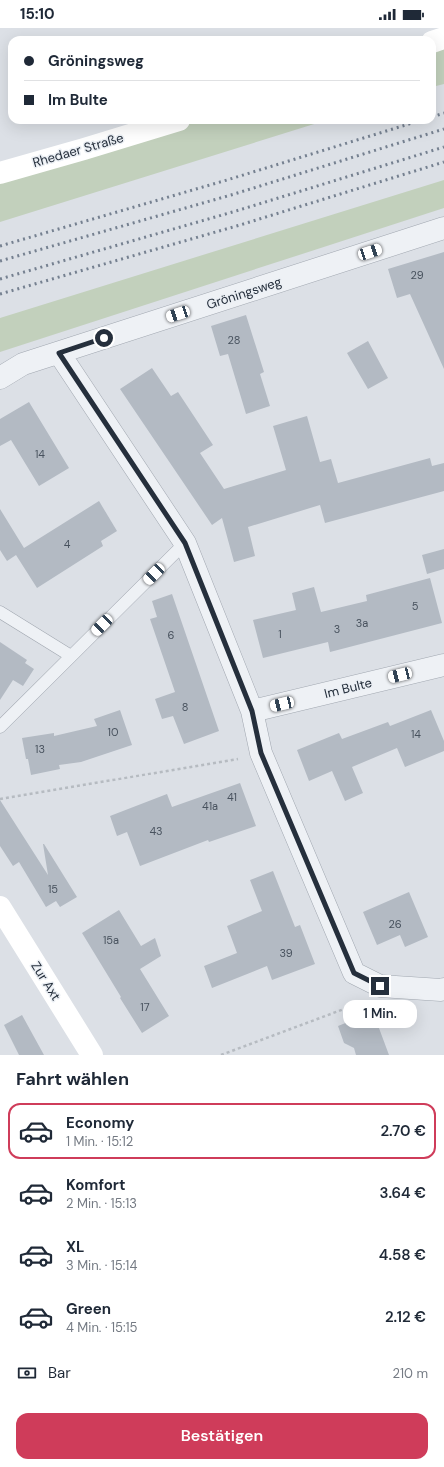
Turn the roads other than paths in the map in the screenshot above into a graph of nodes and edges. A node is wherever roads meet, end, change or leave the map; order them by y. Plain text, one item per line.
1 (165, 124) edge
2 (0, 173) edge
3 (444, 228) edge
4 (59, 353) junction
5 (0, 378) edge
6 (185, 543) junction
7 (0, 612) edge
8 (71, 656) junction
9 (444, 664) edge
10 (252, 711) junction
11 (0, 727) edge
12 (0, 907) edge
13 (444, 989) edge
14 (92, 1055) edge

1 - 2 street, Rhedaer Straße
3 - 4 street, Gröningsweg
4 - 5 street, Gröningsweg
4 - 6 street
6 - 8 lane
6 - 10 street
7 - 8 lane
8 - 11 lane
9 - 10 street, Im Bulte
10 - 13 street
12 - 14 street, Zur Axt

